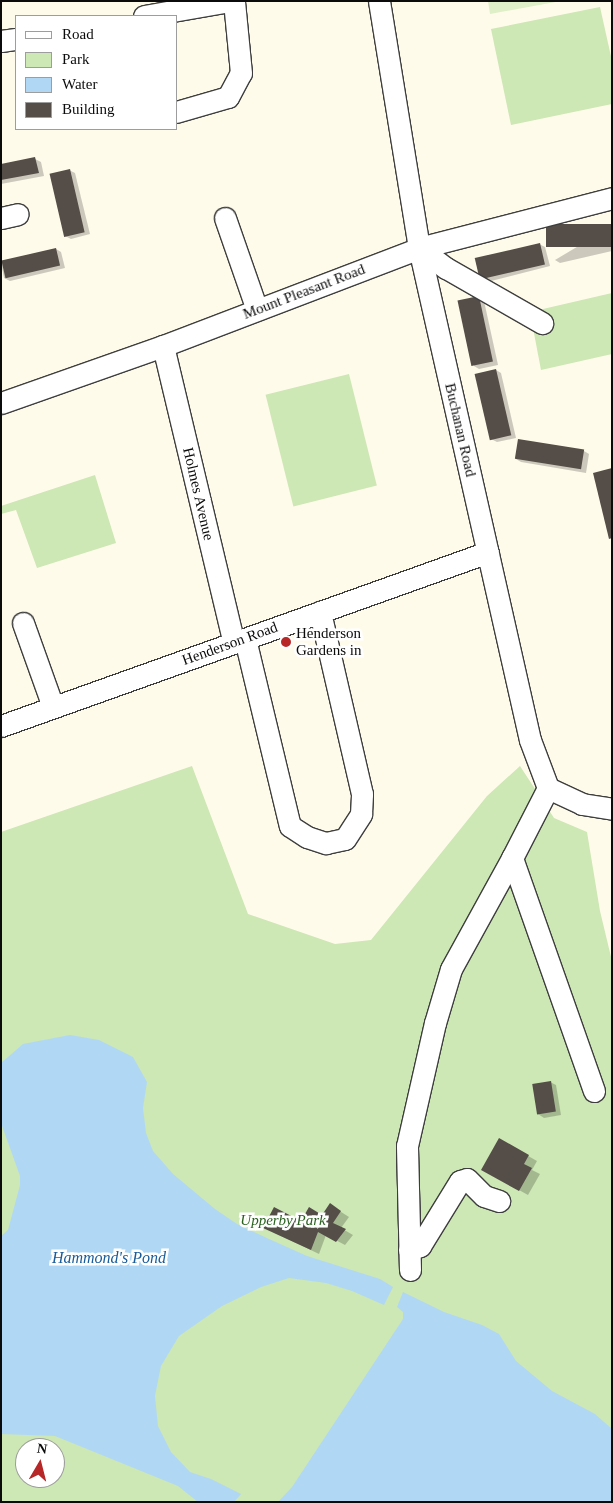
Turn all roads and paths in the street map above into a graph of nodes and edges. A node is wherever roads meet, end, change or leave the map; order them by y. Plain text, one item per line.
1 (229, 1) edge
2 (234, 1) edge
3 (379, 1) edge
4 (150, 15) edge
5 (15, 39) edge
6 (1, 41) edge
7 (178, 111) edge
8 (612, 198) edge
9 (225, 218) dead end
10 (419, 248) junction
11 (256, 310) junction
12 (542, 323) dead end
13 (163, 346) junction
14 (1, 403) edge
15 (488, 552) junction
16 (320, 612) junction
17 (24, 623) dead end
18 (240, 641) junction
19 (53, 707) junction
20 (1, 726) edge
21 (548, 788) junction
22 (612, 809) edge
23 (512, 858) junction
24 (594, 1091) dead end
25 (499, 1201) dead end

1 - 4 street
2 - 7 street
3 - 10 street, Buchanan Road
5 - 6 street
8 - 10 street, Mount Pleasant Road
9 - 11 street
10 - 11 street, Mount Pleasant Road
10 - 12 street
10 - 15 street, Buchanan Road
11 - 13 street, Mount Pleasant Road
13 - 14 street, Mount Pleasant Road
13 - 18 street, Holmes Avenue
15 - 16 street, Henderson Road
15 - 21 street, Buchanan Road
16 - 18 street, Henderson Road
16 - 18 street, Holmes Avenue
17 - 19 street
18 - 19 street, Henderson Road
19 - 20 street, Henderson Road
21 - 22 street
21 - 23 street
23 - 24 street
23 - 25 street

